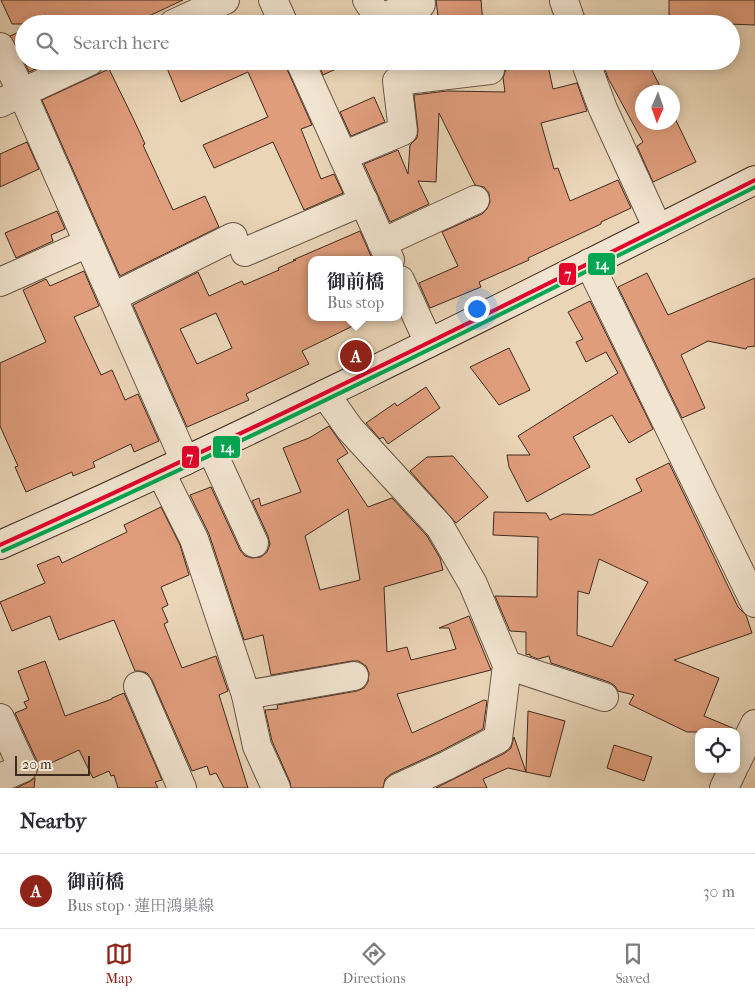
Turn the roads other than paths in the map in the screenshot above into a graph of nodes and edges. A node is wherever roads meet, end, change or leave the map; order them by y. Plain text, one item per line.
1 (225, 0) edge
2 (273, 0) edge
3 (367, 0) edge
4 (420, 0) edge
5 (192, 15) edge
6 (280, 15) edge
7 (377, 15) edge
8 (388, 15) edge
9 (0, 47) edge
10 (71, 70) edge
11 (304, 70) edge
12 (490, 70) dead end
13 (588, 70) edge
14 (11, 98) edge
15 (343, 156) junction
16 (755, 180) edge
17 (475, 200) dead end
18 (364, 201) junction
19 (658, 229) junction
20 (88, 243) junction
21 (386, 251) edge
22 (589, 264) junction
23 (0, 282) edge
24 (403, 286) edge
25 (113, 297) junction
26 (430, 343) junction
27 (325, 394) junction
28 (211, 449) junction
29 (173, 467) junction
30 (254, 542) dead end
31 (0, 545) edge
32 (755, 603) edge
33 (507, 665) junction
34 (354, 676) dead end
35 (138, 686) dead end
36 (246, 695) junction
37 (604, 697) dead end
38 (0, 718) edge
39 (755, 724) edge
40 (740, 755) edge
41 (731, 773) edge
42 (451, 777) edge
43 (0, 778) edge
44 (182, 788) edge
45 (276, 788) edge
46 (398, 788) edge
47 (724, 788) edge

1 - 5 street
2 - 6 street
3 - 7 street
4 - 8 street
9 - 14 street
10 - 14 street
11 - 15 street
12 - 15 street
13 - 19 street
14 - 20 street
15 - 18 street
16 - 19 street
17 - 21 street
18 - 21 street
18 - 25 street
19 - 22 street
20 - 23 street
20 - 25 street
22 - 26 street
22 - 32 street
24 - 26 street
25 - 29 street
26 - 27 street
27 - 28 street
27 - 33 street
28 - 29 street
28 - 30 street
29 - 31 street
29 - 36 street
33 - 37 street
33 - 42 street
34 - 36 street
35 - 44 street
36 - 45 street
38 - 43 street
39 - 40 street
41 - 47 street
42 - 46 street

